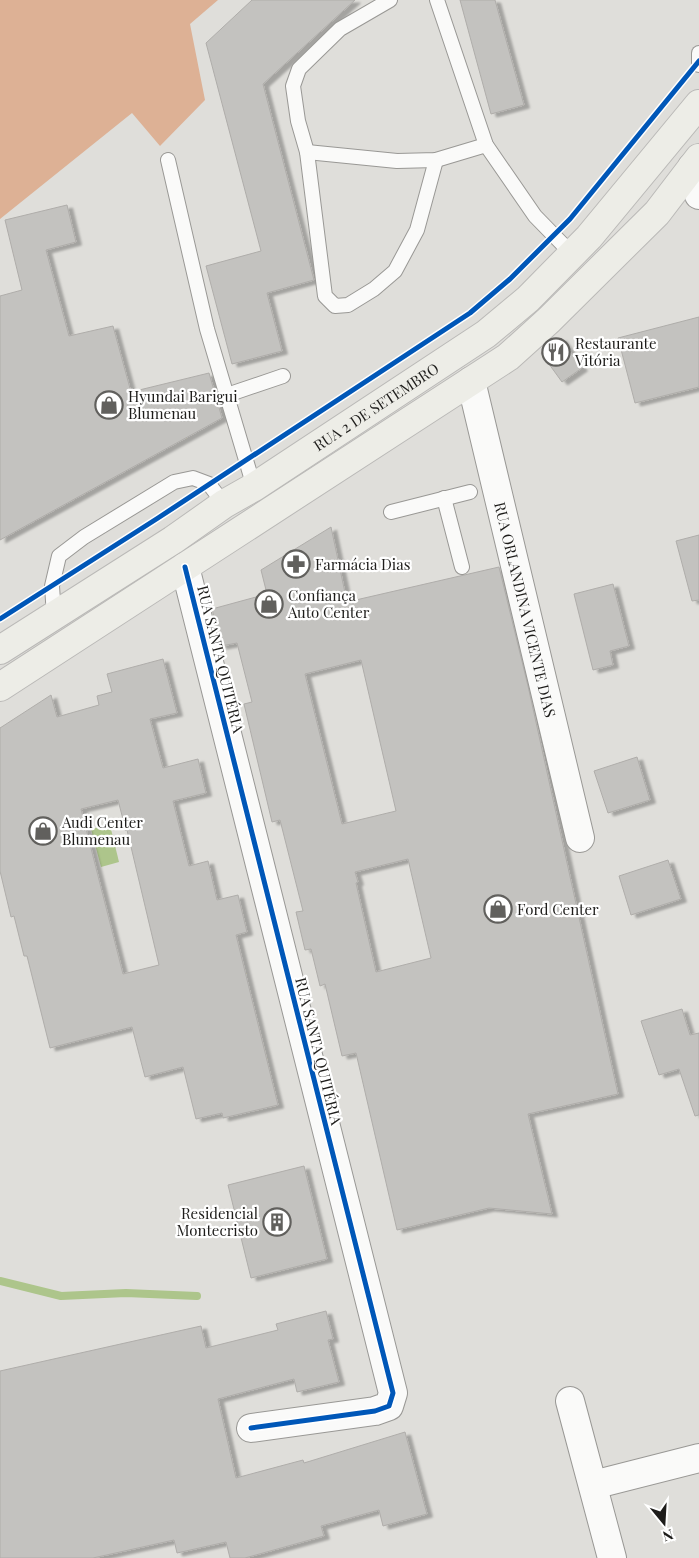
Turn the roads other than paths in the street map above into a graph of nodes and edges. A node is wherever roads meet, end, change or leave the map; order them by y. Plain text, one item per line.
1 (390, 0) edge
2 (437, 0) edge
3 (699, 53) edge
4 (699, 65) edge
5 (699, 104) edge
6 (486, 146) junction
7 (307, 152) junction
8 (168, 160) dead end
9 (436, 160) junction
10 (695, 162) edge
11 (699, 196) edge
12 (572, 254) junction
13 (283, 376) dead end
14 (471, 382) junction
15 (227, 395) junction
16 (254, 487) junction
17 (470, 492) dead end
18 (444, 498) junction
19 (224, 504) junction
20 (391, 512) dead end
21 (184, 567) junction
22 (462, 567) dead end
23 (54, 616) junction
24 (0, 650) edge
25 (0, 687) edge
26 (580, 838) dead end
27 (570, 1401) dead end
28 (251, 1428) dead end
29 (699, 1458) edge
30 (593, 1485) junction
31 (612, 1558) edge

1 - 7 lane
2 - 6 lane
3 - 4 lane
5 - 12 main road, RUA 2 DE SETEMBRO
6 - 9 lane
6 - 12 lane
7 - 9 lane
7 - 9 lane
8 - 15 lane
10 - 11 street
10 - 14 main road, RUA 2 DE SETEMBRO
12 - 16 main road, RUA 2 DE SETEMBRO
13 - 15 lane
14 - 21 main road, RUA 2 DE SETEMBRO
14 - 26 street, RUA ORLANDINA VICENTE DIAS
15 - 16 lane
16 - 19 main road, RUA 2 DE SETEMBRO
17 - 18 lane
18 - 20 lane
18 - 22 lane
19 - 23 main road, RUA 2 DE SETEMBRO
19 - 23 lane
21 - 25 main road, RUA 2 DE SETEMBRO
21 - 28 street, RUA SANTA QUITÉRIA
23 - 24 main road, RUA 2 DE SETEMBRO
27 - 30 street
29 - 30 street
30 - 31 street

